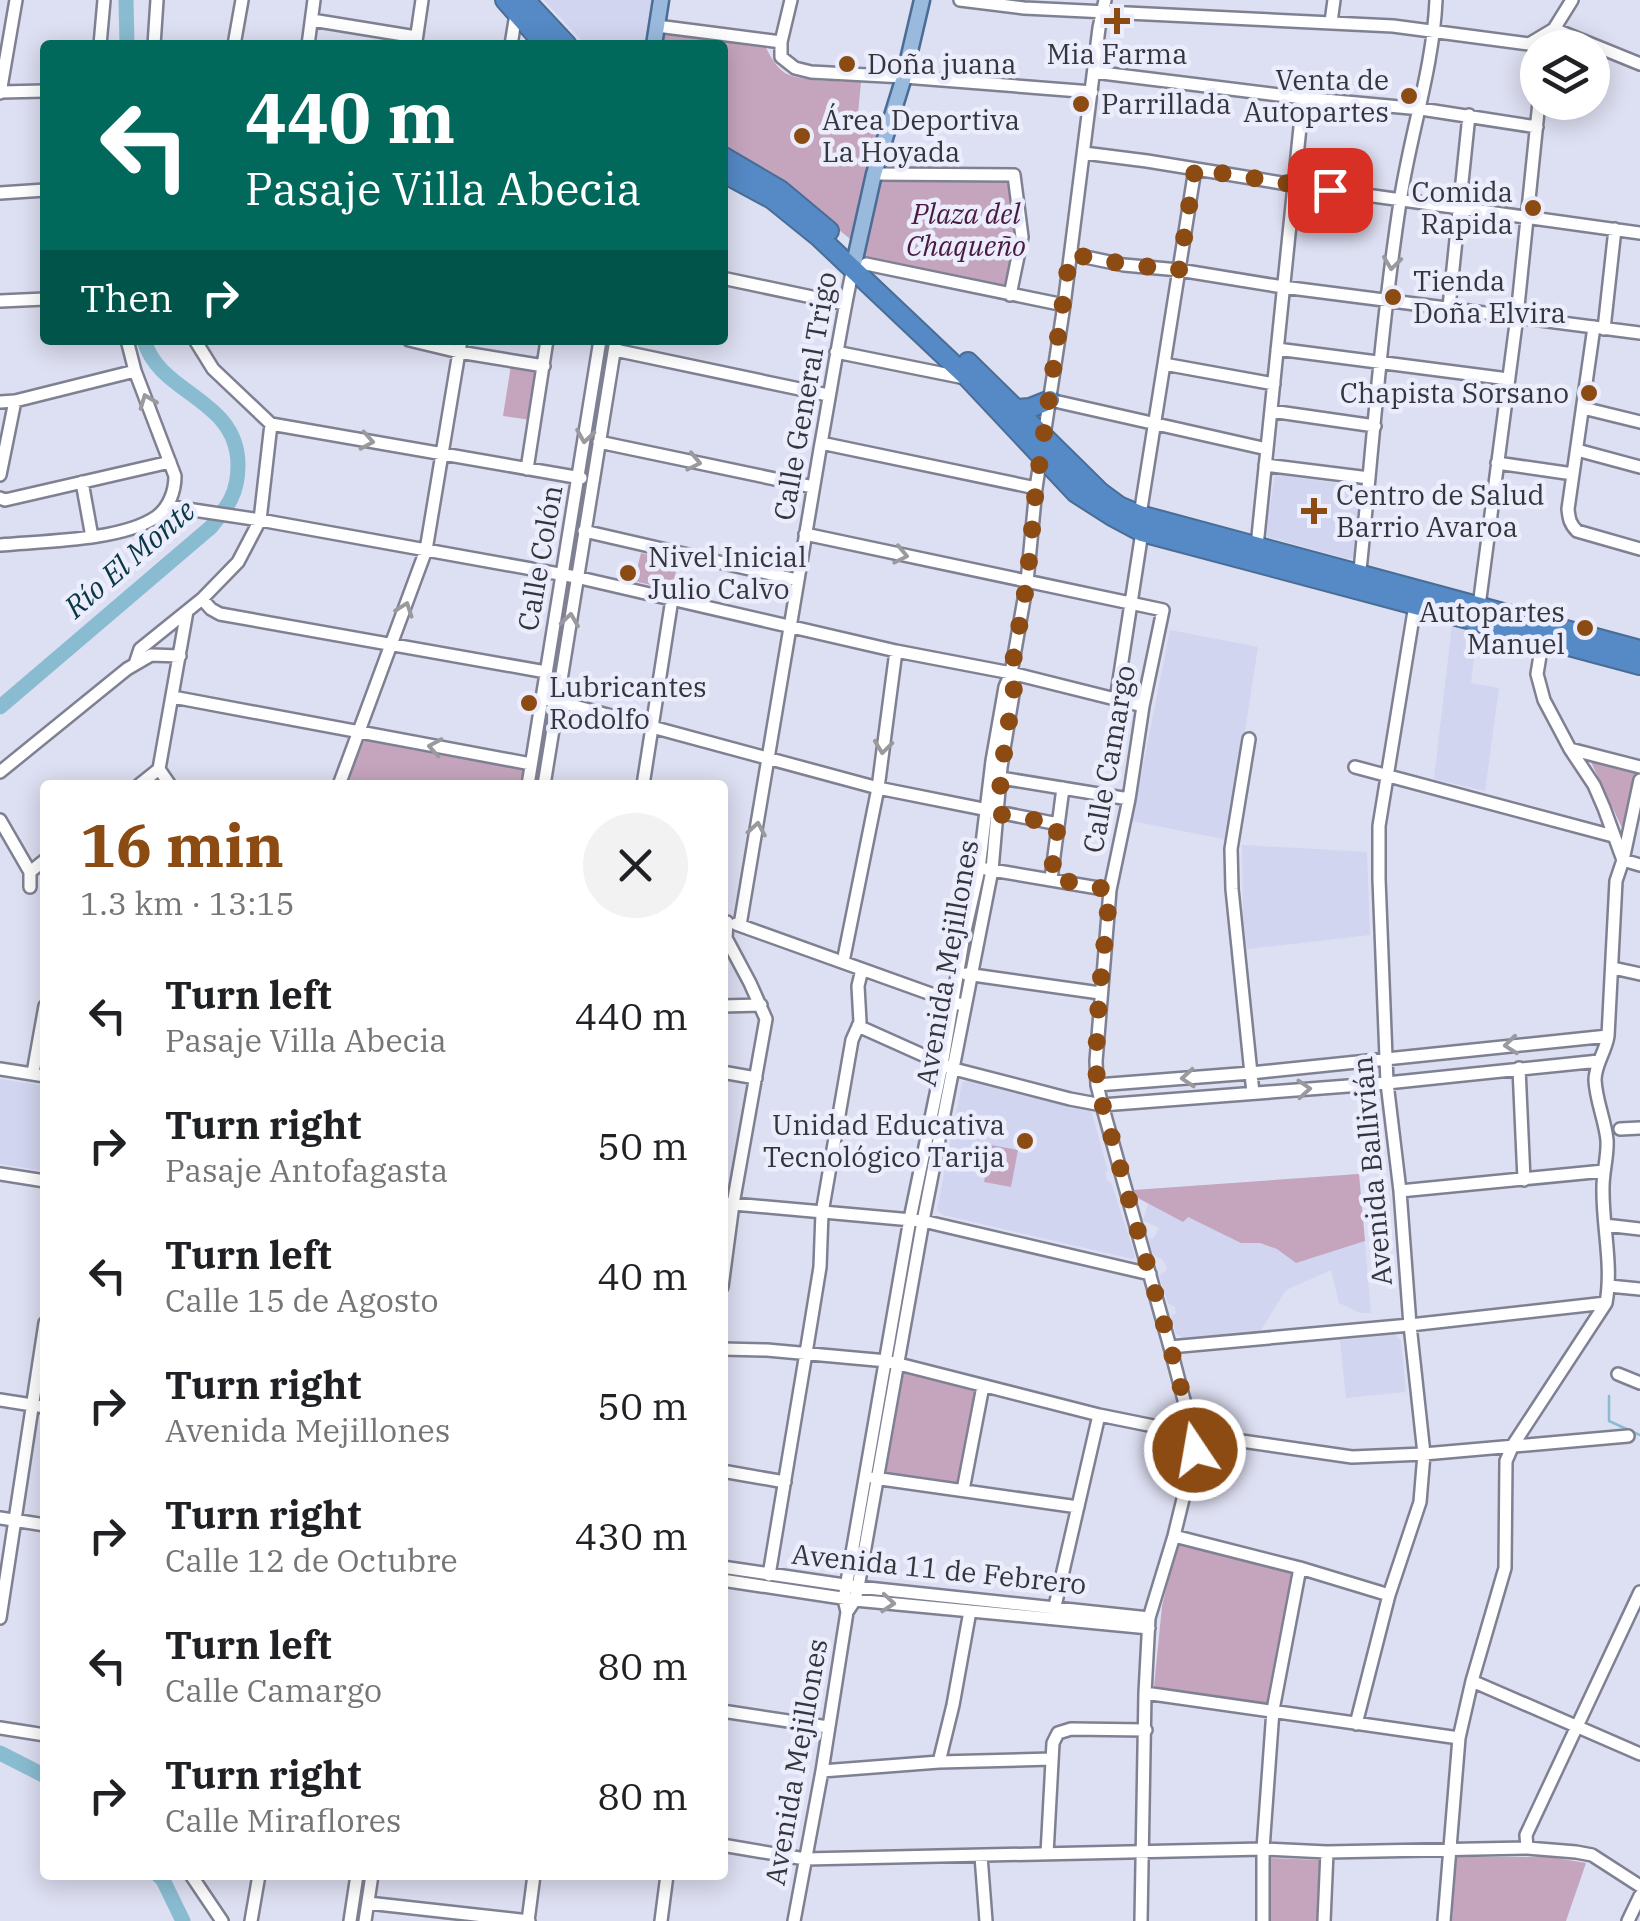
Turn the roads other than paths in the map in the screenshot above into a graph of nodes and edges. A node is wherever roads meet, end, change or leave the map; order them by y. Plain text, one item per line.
1 (16, 0) edge
2 (104, 0) edge
3 (157, 0) edge
4 (242, 0) edge
5 (314, 0) edge
6 (422, 0) edge
7 (661, 0) edge
8 (791, 0) edge
9 (922, 0) edge
10 (960, 0) edge
11 (1334, 0) edge
12 (1436, 0) edge
13 (1572, 0) edge
14 (515, 5) edge
15 (1104, 5) edge
16 (312, 20) junction
17 (1331, 22) junction
18 (658, 26) junction
19 (1554, 28) joint
20 (1435, 30) junction
21 (100, 40) edge
22 (154, 40) edge
23 (235, 40) edge
24 (309, 40) edge
25 (411, 40) edge
26 (416, 40) edge
27 (512, 40) edge
28 (540, 40) edge
29 (560, 40) edge
30 (655, 40) edge
31 (781, 42) junction
32 (1520, 43) edge
33 (1640, 64) edge
34 (1094, 72) junction
35 (904, 77) junction
36 (0, 92) edge
37 (40, 92) edge
38 (1092, 92) junction
39 (1303, 98) junction
40 (1421, 109) junction
41 (1468, 115) junction
42 (1538, 120) edge
43 (1537, 127) junction
44 (1084, 153) junction
45 (728, 160) edge
46 (1195, 169) junction
47 (874, 174) junction
48 (728, 175) edge
49 (1294, 185) junction
50 (40, 190) edge
51 (0, 193) edge
52 (1400, 199) junction
53 (1460, 206) junction
54 (1526, 217) junction
55 (1615, 229) junction
56 (1640, 233) edge
57 (1070, 254) junction
58 (858, 263) junction
59 (1179, 270) junction
60 (728, 279) edge
61 (1283, 288) junction
62 (1010, 295) junction
63 (40, 300) edge
64 (0, 302) edge
65 (1388, 302) junction
66 (845, 304) junction
67 (1064, 305) junction
68 (1449, 307) junction
69 (1517, 316) junction
70 (1599, 328) junction
71 (1640, 333) edge
72 (128, 345) edge
73 (198, 345) edge
74 (546, 345) edge
75 (599, 345) edge
76 (615, 345) edge
77 (460, 346) edge
78 (1277, 349) junction
79 (836, 352) junction
80 (1382, 362) junction
81 (1164, 364) junction
82 (544, 366) junction
83 (135, 371) junction
84 (968, 378) junction
85 (1508, 380) junction
86 (1274, 384) junction
87 (828, 395) junction
88 (1050, 400) junction
89 (15, 401) junction
90 (0, 402) edge
91 (1583, 408) junction
92 (1016, 409) junction
93 (1271, 411) junction
94 (1640, 422) edge
95 (1155, 423) junction
96 (270, 424) junction
97 (1375, 426) junction
98 (599, 442) junction
99 (821, 443) junction
100 (1042, 447) junction
101 (1267, 449) junction
102 (1577, 450) junction
103 (443, 454) junction
104 (170, 462) junction
105 (1498, 463) junction
106 (1265, 464) junction
107 (1640, 467) edge
108 (527, 468) junction
109 (1573, 474) junction
110 (0, 475) edge
111 (578, 478) junction
112 (1369, 478) junction
113 (593, 480) junction
114 (82, 482) junction
115 (813, 487) junction
116 (1036, 488) junction
117 (0, 498) edge
118 (167, 506) junction
119 (260, 520) junction
120 (1141, 523) junction
121 (584, 531) junction
122 (806, 534) junction
123 (92, 537) junction
124 (0, 545) edge
125 (1257, 546) junction
126 (1640, 549) edge
127 (426, 550) junction
128 (570, 576) junction
129 (797, 580) junction
130 (1027, 582) junction
131 (1359, 582) junction
132 (202, 599) junction
133 (672, 599) junction
134 (1132, 603) junction
135 (1415, 605) junction
136 (1479, 606) junction
137 (187, 611) junction
138 (788, 626) junction
139 (1542, 637) junction
140 (392, 646) junction
141 (1640, 650) edge
142 (896, 651) junction
143 (180, 656) junction
144 (135, 664) junction
145 (1640, 665) edge
146 (546, 672) junction
147 (1011, 673) junction
148 (541, 696) junction
149 (173, 698) junction
150 (558, 700) junction
151 (1116, 700) junction
152 (1143, 706) junction
153 (652, 728) junction
154 (358, 734) junction
155 (1249, 739) dead end
156 (1570, 750) junction
157 (769, 758) junction
158 (531, 764) junction
159 (1640, 767) edge
160 (1356, 768) dead end
161 (159, 769) junction
162 (0, 772) edge
163 (1386, 776) junction
164 (1001, 778) junction
165 (145, 780) edge
166 (167, 780) edge
167 (341, 780) edge
168 (529, 780) edge
169 (545, 780) edge
170 (644, 780) edge
171 (1640, 780) edge
172 (878, 788) junction
173 (1063, 788) junction
174 (1129, 799) junction
175 (992, 812) junction
176 (0, 820) edge
177 (1058, 824) junction
178 (1613, 836) junction
179 (1623, 860) junction
180 (40, 864) edge
181 (1640, 865) edge
182 (985, 869) junction
183 (30, 872) junction
184 (1051, 878) junction
185 (30, 887) dead end
186 (1110, 890) junction
187 (730, 923) edge
188 (728, 942) edge
189 (843, 962) junction
190 (1613, 968) junction
191 (862, 969) junction
192 (958, 972) junction
193 (1640, 974) edge
194 (972, 975) junction
195 (1100, 994) junction
196 (959, 1004) junction
197 (728, 1006) edge
198 (761, 1006) junction
199 (858, 1026) junction
200 (1608, 1036) junction
201 (1386, 1058) junction
202 (1599, 1061) junction
203 (948, 1066) junction
204 (0, 1068) edge
205 (1518, 1068) junction
206 (728, 1073) edge
207 (1251, 1073) junction
208 (39, 1075) edge
209 (756, 1078) junction
210 (1387, 1083) junction
211 (1097, 1085) junction
212 (1252, 1093) junction
213 (1102, 1106) junction
214 (1620, 1128) dead end
215 (1640, 1128) edge
216 (1604, 1171) junction
217 (0, 1174) edge
218 (40, 1180) edge
219 (1524, 1180) junction
220 (1400, 1191) junction
221 (728, 1204) edge
222 (822, 1213) junction
223 (916, 1220) junction
224 (1605, 1224) junction
225 (1640, 1229) edge
226 (1150, 1274) junction
227 (1609, 1286) junction
228 (1640, 1289) edge
229 (1606, 1303) junction
230 (1410, 1325) junction
231 (1170, 1346) junction
232 (728, 1348) edge
233 (806, 1354) junction
234 (892, 1363) junction
235 (1618, 1374) dead end
236 (1640, 1383) edge
237 (983, 1386) junction
238 (0, 1400) edge
239 (39, 1406) edge
240 (1099, 1414) junction
241 (1193, 1434) junction
242 (1628, 1436) dead end
243 (1513, 1444) junction
244 (1424, 1454) junction
245 (728, 1471) edge
246 (872, 1477) junction
247 (785, 1482) junction
248 (964, 1490) junction
249 (1078, 1507) junction
250 (0, 1518) edge
251 (16, 1520) junction
252 (40, 1524) edge
253 (1174, 1536) junction
254 (728, 1568) edge
255 (1300, 1568) junction
256 (769, 1575) junction
257 (728, 1581) edge
258 (1640, 1592) edge
259 (1389, 1595) junction
260 (850, 1596) junction
261 (1055, 1606) junction
262 (970, 1611) junction
263 (0, 1618) edge
264 (1149, 1623) junction
265 (1472, 1680) junction
266 (1145, 1693) junction
267 (1273, 1710) junction
268 (728, 1712) edge
269 (1356, 1724) junction
270 (828, 1727) junction
271 (1576, 1727) junction
272 (0, 1728) edge
273 (1146, 1730) junction
274 (40, 1734) edge
275 (1458, 1738) junction
276 (1640, 1754) edge
277 (1052, 1760) junction
278 (939, 1762) junction
279 (822, 1771) junction
280 (728, 1847) edge
281 (1527, 1848) junction
282 (1263, 1849) junction
283 (1448, 1851) junction
284 (1141, 1852) junction
285 (1327, 1852) junction
286 (1047, 1854) junction
287 (980, 1856) junction
288 (806, 1859) junction
289 (194, 1880) edge
290 (258, 1880) edge
291 (355, 1880) edge
292 (371, 1880) edge
293 (533, 1880) edge
294 (666, 1880) edge
295 (1640, 1886) edge
296 (1639, 1901) edge
297 (368, 1903) junction
298 (222, 1921) edge
299 (252, 1921) edge
300 (350, 1921) edge
301 (365, 1921) edge
302 (528, 1921) edge
303 (661, 1921) edge
304 (794, 1921) edge
305 (986, 1921) edge
306 (1141, 1921) edge
307 (1263, 1921) edge
308 (1324, 1921) edge
309 (1444, 1921) edge
310 (1628, 1921) edge

1 - 36 street
2 - 21 street
3 - 22 street
4 - 23 street
5 - 16 street
6 - 26 street
7 - 18 main road
8 - 31 street
9 - 35 main road, Calle General Trigo
10 - 15 street
11 - 17 street
12 - 20 street
13 - 19 street
14 - 27 street
14 - 28 highway
14 - 29 highway
15 - 17 street
15 - 34 street, Avenida Mejillones
16 - 24 street
16 - 25 street
17 - 20 street
18 - 30 main road
18 - 31 street
19 - 33 street
20 - 32 street
20 - 40 street
31 - 35 street
34 - 38 street, Avenida Mejillones
34 - 39 street
35 - 38 street
35 - 47 main road, Calle General Trigo
36 - 37 street
38 - 44 street, Avenida Mejillones
39 - 40 street
39 - 49 street
40 - 41 street
40 - 52 street
41 - 43 street
41 - 53 street
42 - 43 street
43 - 54 street
44 - 46 street
44 - 57 street, Avenida Mejillones
45 - 58 highway
46 - 49 street
46 - 59 street, Calle Camargo
47 - 58 main road, Calle General Trigo
47 - 62 street
48 - 58 highway
49 - 52 street
49 - 61 street
50 - 51 street
52 - 53 street
52 -> 65 street
53 - 54 street
53 - 68 street
54 - 55 street
54 - 69 street
55 - 56 street
55 - 70 street
57 - 59 street
57 - 67 street, Avenida Mejillones
58 - 62 street
58 - 66 street, Calle General Trigo
58 - 84 highway
58 - 92 highway
59 - 61 street
59 - 81 street, Calle Camargo
60 - 66 street
61 - 65 street
61 - 78 street
62 - 67 street
63 - 64 street
65 - 68 street
65 - 80 street
66 - 79 street, Calle General Trigo
67 - 88 street, Avenida Mejillones
68 - 69 street
69 - 70 street
69 - 85 street
70 - 71 street
70 - 91 street
72 - 83 street
73 - 96 street
74 - 82 street
75 -> 111 street, Calle Colón
76 - 87 street
76 - 98 street, Calle Colón
77 - 82 street
77 - 103 street
78 - 80 street
78 - 86 street
79 - 84 street
79 - 87 street, Calle General Trigo
80 - 85 street
80 - 97 street
81 - 86 street
81 - 95 street, Calle Camargo
82 - 108 street
83 - 89 street
104 -> 83 street
84 - 100 highway
85 - 105 street
86 - 93 street
87 - 99 street, Calle General Trigo
88 - 92 highway
88 - 95 street
88 - 100 street, Avenida Mejillones
89 - 90 street
89 - 110 street
91 - 94 street
91 - 102 street
92 - 100 highway
93 - 97 street
93 - 101 street
95 - 101 street
95 - 120 street, Calle Camargo
96 -> 103 street
96 - 119 street
97 - 112 street
98 - 113 street, Calle Colón
98 -> 115 street
99 - 115 street, Calle General Trigo
99 - 116 street
100 - 116 street, Avenida Mejillones
100 - 120 highway
101 - 106 street
102 - 107 street
102 - 109 street
103 - 108 street
103 - 127 street
104 - 114 street
104 - 118 street
105 - 109 street
105 - 136 street
106 - 112 street
106 - 125 street
108 - 111 street
109 - 126 street
111 - 113 street
111 - 128 street, Calle Colón
112 - 131 street
113 - 121 street, Calle Colón
114 - 117 street
114 - 123 street
115 - 122 street, Calle General Trigo
116 - 130 street, Avenida Mejillones
118 - 119 street
118 - 123 street
119 - 127 street
119 - 132 street
120 - 125 highway
120 - 131 highway
120 - 134 street, Calle Camargo
121 - 128 street, Calle Colón
121 - 129 street
122 - 129 street, Calle General Trigo
122 -> 130 street
123 - 124 street
125 - 131 highway
127 - 128 street
140 -> 127 street
128 - 133 street
128 - 146 street, Calle Colón
150 -> 128 street, Calle Colón
129 - 138 street, Calle General Trigo
130 - 134 street
130 - 147 street, Avenida Mejillones
131 - 135 highway
131 - 136 highway
132 - 137 street
132 - 140 street
133 - 138 street
133 - 153 street
134 - 151 street, Calle Camargo
134 - 152 street, Calle Camargo
135 - 139 highway
135 - 163 street, Avenida Ballivián
136 - 141 highway
137 - 143 street
137 - 144 street
138 - 142 street
138 - 157 street, Calle General Trigo
139 - 145 highway
139 - 156 street
140 - 146 street
140 - 154 street
142 - 147 street
142 -> 172 street
143 - 144 street
143 - 149 street
144 - 162 street
146 - 148 street, Calle Colón
147 - 151 street
147 - 164 street, Avenida Mejillones
147 - 175 street, Avenida Mejillones
148 - 150 street
148 - 158 street, Calle Colón
149 - 154 street
149 - 161 street
150 - 153 street
150 - 169 street, Calle Colón
151 - 152 street
152 - 174 street, Calle Camargo
153 - 157 street
153 - 170 street
158 -> 154 street
154 - 167 street
155 - 207 street
156 - 159 street
156 - 178 street
157 - 172 street
187 -> 157 street, Calle General Trigo
158 - 168 street, Calle Colón
160 - 163 street
161 - 165 street
161 - 166 street
163 - 178 street
163 - 201 street, Avenida Ballivián
164 - 173 street
164 - 175 street, Avenida Mejillones
171 - 179 street
172 - 175 street
172 - 189 street
173 - 174 street
173 - 177 street
174 - 186 street, Calle Camargo
175 - 177 street
175 - 182 street, Avenida Mejillones
176 - 183 street
177 - 184 street
178 - 179 street
179 - 181 street
179 - 190 street
180 - 183 street
182 - 184 street
182 - 192 street, Avenida Mejillones
182 - 194 street, Avenida Mejillones
183 - 185 street
184 - 186 street
186 - 195 street, Calle Camargo
187 - 189 street
188 - 198 street, Calle General Trigo
189 - 191 street
190 - 193 street
190 - 200 street
191 - 196 street
191 - 199 street
192 - 194 street
192 - 196 street, Avenida Mejillones
194 - 195 street
194 - 196 street, Avenida Mejillones
195 - 211 street, Calle Camargo
196 - 203 street, Avenida Mejillones
197 - 198 street
198 - 209 street, Calle General Trigo
199 - 203 street
199 - 222 street
200 -> 201 street
200 - 202 street
201 - 207 street
201 - 210 street, Avenida Ballivián
202 - 205 street
202 - 216 street
203 - 213 street
203 - 223 street, Avenida Mejillones
204 - 208 street
205 - 210 street
205 - 219 street
206 - 209 street
207 -> 211 street
207 - 212 street
209 - 221 street, Calle General Trigo
212 -> 210 street
210 - 220 street, Avenida Ballivián
211 - 213 street, Calle Camargo
212 - 213 street
213 - 226 street, Calle Camargo
214 - 215 street
216 - 219 street
216 - 224 street
217 - 218 street
219 - 220 street
220 - 230 street, Avenida Ballivián
221 - 222 street
222 - 223 street
222 - 233 street
223 - 226 street
223 - 234 street, Avenida Mejillones
224 - 225 street
224 - 227 street
226 - 231 street, Calle Camargo
227 - 228 street
227 - 229 street
229 - 230 street
229 - 243 street
230 - 231 street
230 - 244 street, Avenida Ballivián
231 - 241 street, Calle Camargo
232 - 233 street
233 - 234 street
233 - 247 street
234 - 237 street
234 - 246 street, Avenida Mejillones
235 - 236 street
237 - 240 street
237 - 248 street
238 - 239 street
239 - 251 street
240 - 241 street
240 - 249 street
241 - 244 street
241 - 253 street, Calle Camargo
242 - 243 street
243 - 244 street
243 - 265 street
244 - 259 street, Avenida Ballivián
245 - 247 street
246 - 248 street
246 - 260 street, Avenida Mejillones
247 - 256 street
248 - 249 street
249 - 261 street
250 - 251 street
251 - 252 street
251 - 263 street
253 - 255 street
253 - 264 street, Calle Camargo
254 - 256 street, Avenida 11 de Febrero
255 - 259 street
255 - 267 street
256 - 260 street, Avenida 11 de Febrero
257 - 260 street, Avenida 11 de Febrero
258 - 271 street
259 - 269 street, Avenida Ballivián
260 - 261 street, Avenida 11 de Febrero
260 -> 262 street, Avenida 11 de Febrero
260 - 270 street, Avenida Mejillones
261 - 264 street, Avenida 11 de Febrero
262 - 264 street, Avenida 11 de Febrero
262 - 278 street
264 - 266 street, Calle Camargo
265 - 271 street
265 - 275 street
266 - 267 street
266 - 273 street, Calle Camargo
267 - 269 street
267 - 282 street
268 - 270 street
269 - 275 street
270 - 279 street, Avenida Mejillones
271 - 276 street
271 - 281 street
272 - 274 street
273 - 277 street
273 - 284 street, Calle Camargo
275 - 283 street
277 - 278 street
277 - 286 street
278 - 279 street
279 - 288 street, Avenida Mejillones
280 - 288 street
281 - 283 street
281 - 295 street
282 - 284 street
282 - 285 street
282 - 307 street
283 - 285 street
283 - 309 street
284 - 286 street
284 - 306 street, Calle Camargo
285 - 308 street
286 - 287 street
287 - 288 street
287 - 305 street
288 - 304 street, Avenida Mejillones
289 - 298 street
290 - 299 street
291 - 300 street
292 - 297 street
293 - 302 street
294 - 303 street
296 - 310 street
297 - 301 street
297 - 302 street

